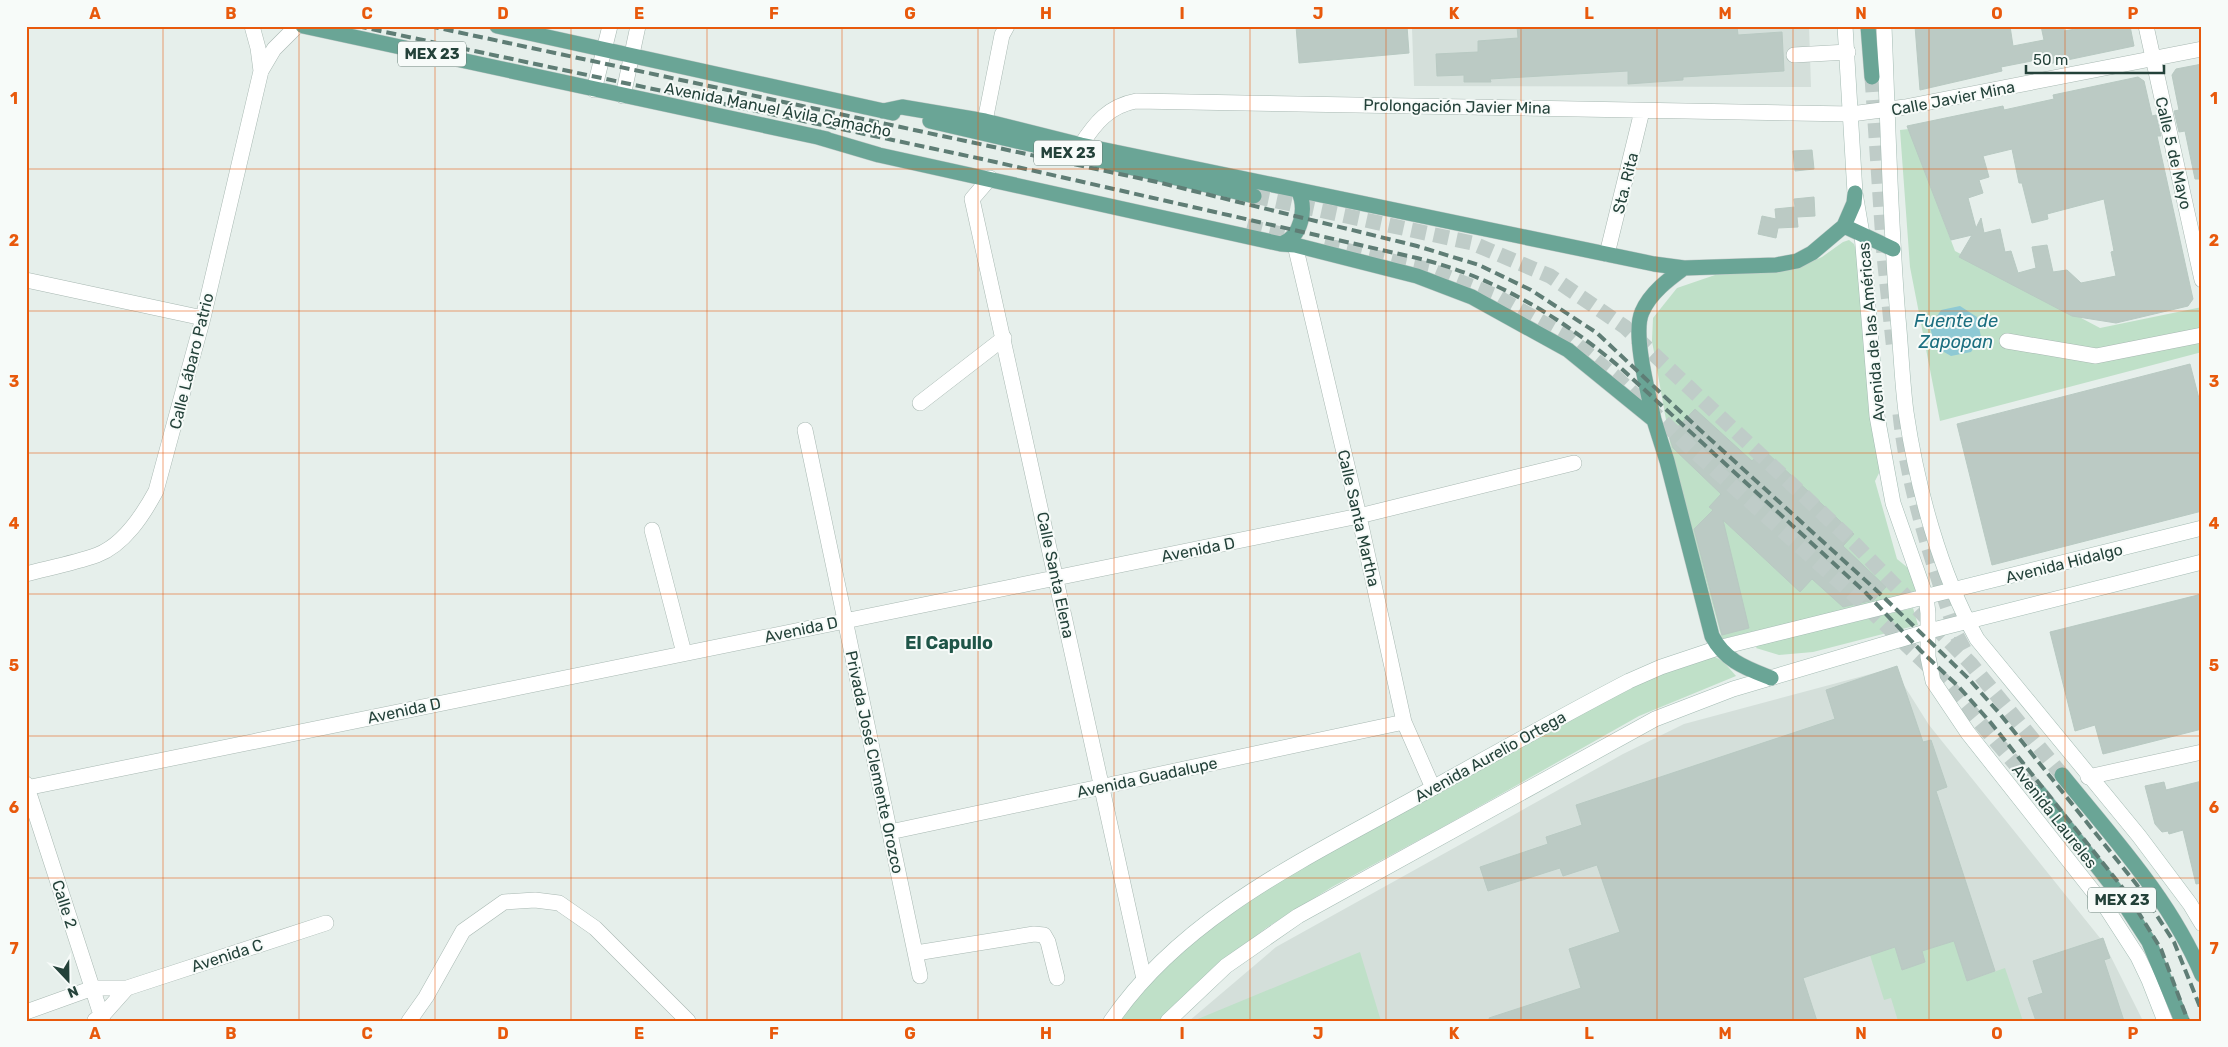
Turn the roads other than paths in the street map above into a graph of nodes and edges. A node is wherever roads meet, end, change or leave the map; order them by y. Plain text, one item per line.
1 (252, 26) edge
2 (297, 26) edge
3 (303, 26) edge
4 (496, 26) edge
5 (610, 26) edge
6 (638, 26) edge
7 (1007, 26) edge
8 (1845, 26) edge
9 (1868, 26) edge
10 (1884, 26) edge
11 (2146, 26) edge
12 (2202, 49) edge
13 (605, 50) junction
14 (1848, 52) junction
15 (1794, 55) dead end
16 (631, 56) junction
17 (2152, 59) junction
18 (261, 71) junction
19 (1872, 78) tunnel mouth
20 (594, 90) junction
21 (622, 96) junction
22 (1887, 110) junction
23 (883, 111) junction
24 (1642, 111) junction
25 (1851, 114) junction
26 (985, 121) junction
27 (818, 137) junction
28 (1081, 145) junction
29 (990, 178) junction
30 (1298, 190) junction
31 (1856, 193) junction
32 (1254, 196) tunnel mouth
33 (1247, 226) tunnel mouth
34 (1844, 226) junction
35 (1862, 234) junction
36 (1288, 245) junction
37 (1893, 249) junction
38 (1608, 254) junction
39 (1684, 268) junction
40 (26, 280) edge
41 (2202, 280) edge
42 (203, 318) junction
43 (2202, 335) edge
44 (1004, 338) junction
45 (2007, 341) dead end
46 (920, 402) dead end
47 (1654, 420) junction
48 (805, 430) dead end
49 (1574, 463) dead end
50 (1359, 516) junction
51 (2202, 528) edge
52 (652, 530) dead end
53 (2202, 562) edge
54 (26, 574) edge
55 (1056, 577) junction
56 (1954, 590) junction
57 (1926, 597) junction
58 (845, 620) junction
59 (1967, 621) junction
60 (1929, 631) junction
61 (1718, 648) junction
62 (684, 653) junction
63 (1771, 678) junction
64 (1404, 722) junction
65 (2202, 752) edge
66 (2062, 775) tunnel mouth
67 (2088, 777) junction
68 (1102, 786) junction
69 (27, 787) edge
70 (1433, 788) junction
71 (2039, 792) tunnel mouth
72 (890, 832) junction
73 (326, 923) dead end
74 (2202, 924) edge
75 (916, 953) junction
76 (2202, 975) edge
77 (920, 976) dead end
78 (1057, 978) dead end
79 (1144, 979) junction
80 (92, 988) junction
81 (127, 988) junction
82 (26, 1012) edge
83 (100, 1019) edge
84 (683, 1019) edge
85 (409, 1021) edge
86 (1111, 1021) edge
87 (1168, 1021) edge
88 (2165, 1021) edge
89 (2182, 1021) edge

1 - 18 street, Calle Lábaro Patrio
2 - 18 street, Calle Lábaro Patrio
3 - 20 main road, Avenida Manuel Ávila Camacho / MEX 23
4 - 13 main road, Avenida Manuel Ávila Camacho / MEX 23
5 - 13 street
6 - 16 street
7 - 26 street
8 - 14 street, Avenida de las Américas
9 - 19 main road
10 - 22 street, Avenida de las Américas
11 - 17 street, Calle 5 de Mayo
12 - 17 street, Calle Javier Mina
13 - 16 main road, Avenida Manuel Ávila Camacho / MEX 23
13 - 20 street
14 - 15 street
14 - 25 street, Avenida de las Américas
16 - 21 street
16 - 23 main road, Avenida Manuel Ávila Camacho / MEX 23
17 - 22 street, Calle Javier Mina
17 - 41 street, Calle 5 de Mayo
18 - 42 street, Calle Lábaro Patrio
20 - 21 main road, Avenida Manuel Ávila Camacho / MEX 23
21 - 27 main road, Avenida Manuel Ávila Camacho / MEX 23
22 - 25 street, Calle Javier Mina
22 - 37 street, Avenida de las Américas
23 - 26 main road
23 - 32 main road, Avenida Manuel Ávila Camacho / MEX 23
24 - 25 street, Prolongación Javier Mina
24 - 28 street, Prolongación Javier Mina
24 - 38 street, Sta. Rita
25 - 31 street, Avenida de las Américas
26 - 28 main road
27 - 29 main road
27 - 33 main road, Avenida Manuel Ávila Camacho / MEX 23
28 - 30 main road
29 - 36 main road
29 - 44 street, Calle Santa Elena
30 - 36 main road
30 - 38 main road
31 - 34 main road
31 - 35 street, Avenida de las Américas
34 - 35 main road
34 - 39 main road
35 - 37 main road
35 - 57 street, Avenida de las Américas
36 - 47 main road
36 - 50 street, Calle Santa Martha
37 - 56 street, Avenida de las Américas
38 - 39 main road
39 - 47 main road
40 - 42 street
42 - 54 street, Calle Lábaro Patrio
43 - 45 street
44 - 46 street
44 - 55 street, Calle Santa Elena
47 - 61 main road
48 - 58 street, Privada José Clemente Orozco
49 - 50 street, Avenida D
50 - 55 street, Avenida D
50 - 64 street, Calle Santa Martha
51 - 56 street, Avenida Hidalgo
52 - 62 street
53 - 59 street, Avenida Hidalgo
55 - 58 street, Avenida D
55 - 68 street, Calle Santa Elena
56 - 57 street, Avenida Hidalgo
56 - 59 street
57 - 60 street, Avenida de las Américas
57 - 61 street, Avenida Aurelio Ortega
58 - 62 street, Avenida D
58 - 72 street, Privada José Clemente Orozco
59 - 60 street, Avenida Hidalgo
59 - 67 street
60 - 63 street
60 - 88 street, Avenida Laureles
61 - 63 main road
61 - 70 street, Avenida Aurelio Ortega
62 - 69 street, Avenida D
63 - 87 street
64 - 68 street, Avenida Guadalupe
64 - 70 street, Calle Santa Martha
65 - 67 street
66 - 76 main road, Avenida Laureles / MEX 23
67 - 74 street
68 - 72 street, Avenida Guadalupe
68 - 79 street, Calle Santa Elena
69 - 80 street, Calle 2
70 - 79 street, Avenida Aurelio Ortega
71 - 89 main road, Avenida Laureles / MEX 23
72 - 75 street, Privada José Clemente Orozco
73 - 81 street, Avenida C
75 - 77 street, Privada José Clemente Orozco
75 - 78 street
79 - 86 street, Avenida Aurelio Ortega
80 - 81 street, Avenida C
80 - 82 street, Avenida C
80 - 83 street, Calle 2
81 - 83 street
84 - 85 street

